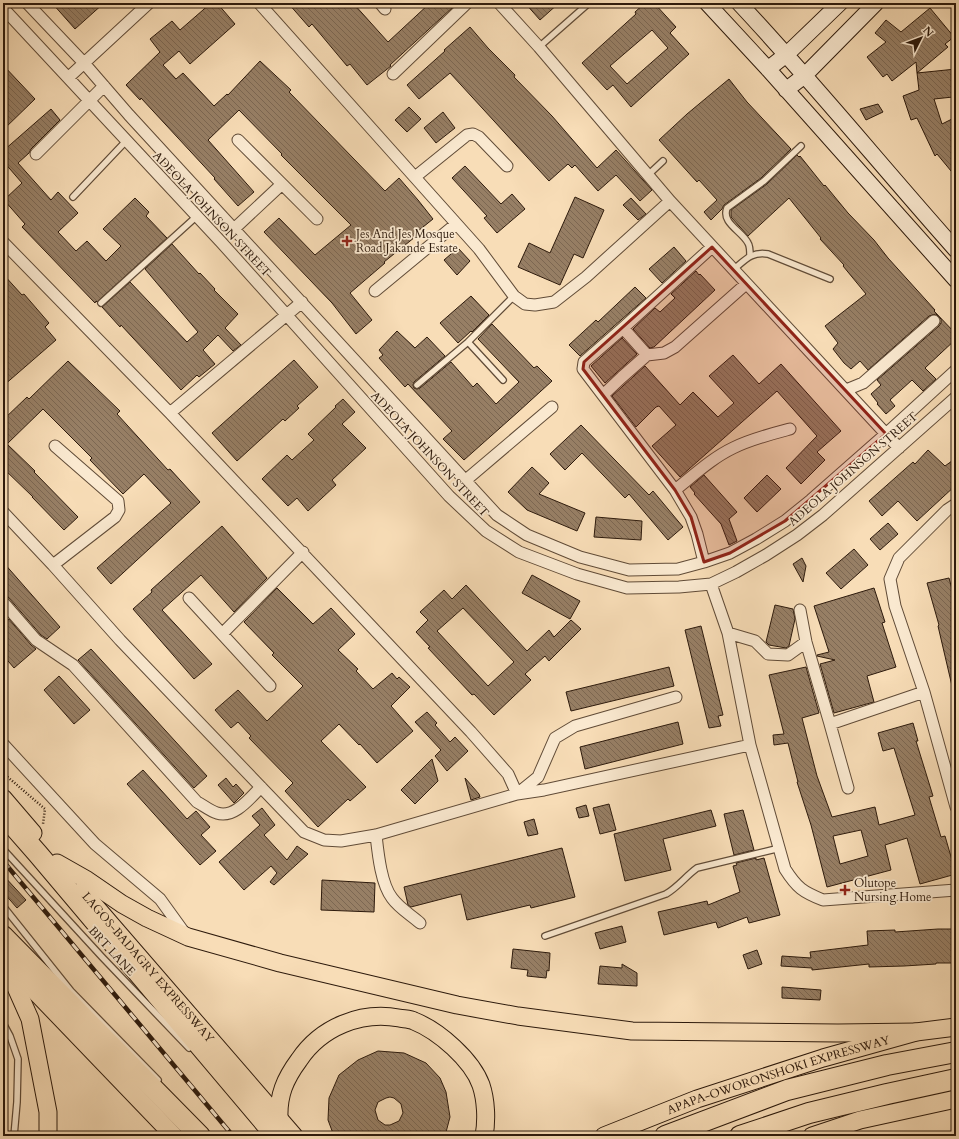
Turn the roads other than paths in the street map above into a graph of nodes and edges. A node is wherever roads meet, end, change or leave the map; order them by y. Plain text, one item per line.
1 (27, 3) edge
2 (149, 3) edge
3 (259, 3) edge
4 (467, 3) edge
5 (589, 3) edge
6 (707, 3) edge
7 (739, 3) edge
8 (840, 3) edge
9 (876, 3) edge
10 (504, 4) edge
11 (5, 13) edge
12 (538, 47) junction
13 (787, 54) junction
14 (84, 63) junction
15 (768, 70) junction
16 (393, 74) dead end
17 (804, 76) junction
18 (68, 77) junction
19 (104, 86) junction
20 (786, 90) junction
21 (90, 101) junction
22 (127, 140) junction
23 (238, 140) dead end
24 (801, 146) dead end
25 (36, 154) dead end
26 (663, 161) dead end
27 (507, 166) dead end
28 (648, 175) junction
29 (415, 177) junction
30 (282, 184) junction
31 (73, 197) dead end
32 (670, 201) junction
33 (197, 216) junction
34 (317, 219) dead end
35 (456, 224) junction
36 (235, 228) junction
37 (3, 242) edge
38 (712, 247) junction
39 (956, 250) edge
40 (750, 256) junction
41 (733, 270) junction
42 (830, 279) dead end
43 (956, 280) edge
44 (746, 284) junction
45 (375, 291) dead end
46 (514, 296) junction
47 (302, 302) junction
48 (101, 303) dead end
49 (287, 316) junction
50 (934, 321) dead end
51 (623, 328) junction
52 (468, 342) junction
53 (648, 355) junction
54 (956, 370) edge
55 (503, 380) dead end
56 (417, 385) dead end
57 (846, 390) junction
58 (603, 395) junction
59 (956, 397) edge
60 (552, 407) dead end
61 (170, 413) junction
62 (790, 428) dead end
63 (886, 434) junction
64 (55, 446) dead end
65 (899, 448) junction
66 (466, 480) junction
67 (675, 490) junction
68 (956, 504) edge
69 (3, 512) edge
70 (303, 552) junction
71 (704, 562) junction
72 (53, 565) junction
73 (711, 584) junction
74 (189, 598) dead end
75 (3, 602) edge
76 (800, 610) dead end
77 (728, 633) junction
78 (222, 634) junction
79 (806, 642) junction
80 (270, 686) dead end
81 (924, 692) junction
82 (676, 698) dead end
83 (830, 724) junction
84 (3, 744) edge
85 (750, 745) junction
86 (951, 769) edge
87 (261, 787) junction
88 (848, 788) dead end
89 (517, 794) junction
90 (3, 798) edge
91 (956, 807) edge
92 (3, 814) edge
93 (376, 835) junction
94 (780, 848) junction
95 (3, 849) edge
96 (57, 863) junction
97 (956, 890) edge
98 (3, 906) edge
99 (420, 923) dead end
100 (3, 936) edge
101 (545, 936) dead end
102 (188, 937) junction
103 (3, 958) edge
104 (3, 965) edge
105 (3, 1022) edge
106 (956, 1027) edge
107 (916, 1032) junction
108 (956, 1052) edge
109 (196, 1055) dead end
110 (956, 1079) edge
111 (162, 1084) dead end
112 (224, 1084) dead end
113 (956, 1099) edge
114 (860, 1120) junction
115 (276, 1130) edge
116 (14, 1136) edge
117 (48, 1136) edge
118 (174, 1136) edge
119 (200, 1136) edge
120 (294, 1136) edge
121 (484, 1136) edge
122 (604, 1136) edge
123 (665, 1136) edge
124 (740, 1136) edge
125 (812, 1136) edge
126 (834, 1136) edge

1 - 14 street, ADEOLA JOHNSON STREET
2 - 14 street
3 - 29 street
4 - 16 street
5 - 12 lane
6 - 15 street
7 - 13 street
8 - 13 street
9 - 17 street
10 - 12 street
11 - 18 street, ADEOLA JOHNSON STREET
12 - 28 street
13 - 15 street
13 - 17 street
14 - 18 street
14 - 19 street, ADEOLA JOHNSON STREET
15 - 20 street
17 - 20 street
17 - 39 street
18 - 21 street, ADEOLA JOHNSON STREET
19 - 21 street
19 - 36 street, ADEOLA JOHNSON STREET
20 - 43 street
21 - 22 street, ADEOLA JOHNSON STREET
21 - 25 street
22 - 31 lane
22 - 33 street, ADEOLA JOHNSON STREET
23 - 30 street
24 - 40 lane
26 - 28 lane
27 - 29 street
28 - 32 street
29 - 35 street
30 - 34 street
30 - 36 street
32 - 38 street
32 - 46 street
33 - 48 lane
33 - 49 street, ADEOLA JOHNSON STREET
35 - 45 street
35 - 46 street
36 - 47 street, ADEOLA JOHNSON STREET
37 - 61 street
38 - 41 street
38 - 51 street
40 - 41 lane
40 - 42 lane
41 - 44 street
44 - 53 street
44 - 57 street
46 - 52 lane
47 - 49 street
47 - 66 street, ADEOLA JOHNSON STREET
49 - 61 street
49 - 73 street, ADEOLA JOHNSON STREET
50 - 57 street
51 - 53 street
51 - 58 street
52 - 55 lane
52 - 56 lane
53 - 58 street
54 - 63 street, ADEOLA JOHNSON STREET
57 - 63 street
58 - 67 street
59 - 65 street, ADEOLA JOHNSON STREET
60 - 66 street
61 - 70 street
62 - 67 street
63 - 65 street
63 - 71 street, ADEOLA JOHNSON STREET
64 - 72 street
65 - 73 street, ADEOLA JOHNSON STREET
66 - 71 street, ADEOLA JOHNSON STREET
67 - 71 street
68 - 81 street
69 - 72 street
70 - 78 street
70 - 89 street
72 - 87 street
73 - 77 street
74 - 78 street
75 - 87 street
76 - 79 street
77 - 79 street
77 - 85 street
78 - 80 street
79 - 83 street
81 - 83 street
81 - 86 street
82 - 89 street
83 - 88 street
84 - 102 street
85 - 89 street
85 - 94 street
86 - 91 street
87 - 93 street
89 - 93 street
90 - 96 main road, LAGOS-BADAGRY EXPRESSWAY
92 - 115 highway, LAGOS-BADAGRY EXPRESSWAY
93 - 99 street
94 - 97 street
94 - 101 lane
95 - 109 lane, BRT LANE
96 - 102 main road
96 - 115 main road, LAGOS-BADAGRY EXPRESSWAY
98 - 111 lane
100 - 119 highway
102 - 107 main road
103 - 118 main road
104 - 117 main road
105 - 116 lane
106 - 107 main road, APAPA-OWORONSHOKI EXPRESSWAY
107 - 122 main road, APAPA-OWORONSHOKI EXPRESSWAY
108 - 123 highway, APAPA-OWORONSHOKI EXPRESSWAY
110 - 124 highway
112 - 115 lane
113 - 114 main road
114 - 125 main road
114 - 126 main road
115 - 120 main road, LAGOS-BADAGRY EXPRESSWAY
115 - 121 main road

